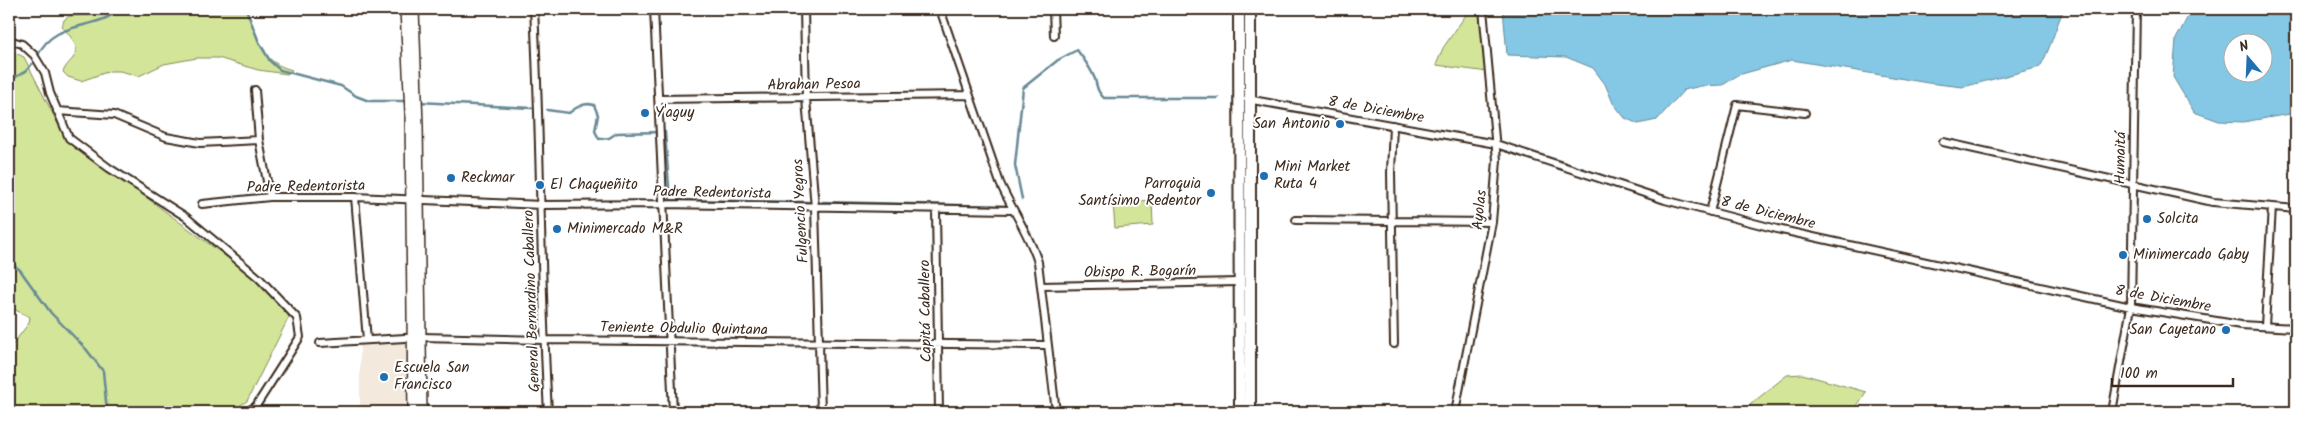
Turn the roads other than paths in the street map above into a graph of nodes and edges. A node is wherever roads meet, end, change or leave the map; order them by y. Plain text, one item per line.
1 (405, 9) edge
2 (414, 9) edge
3 (534, 9) edge
4 (654, 9) edge
5 (804, 9) edge
6 (940, 9) edge
7 (1053, 9) edge
8 (1239, 9) edge
9 (1250, 9) edge
10 (1482, 9) edge
11 (2136, 9) edge
12 (1054, 36) dead end
13 (9, 40) edge
14 (412, 85) junction
15 (255, 90) dead end
16 (970, 95) junction
17 (806, 98) junction
18 (659, 99) junction
19 (1239, 99) junction
20 (1250, 100) junction
21 (57, 110) junction
22 (1805, 113) dead end
23 (1393, 125) junction
24 (259, 140) junction
25 (1943, 142) dead end
26 (1496, 144) junction
27 (2133, 186) junction
28 (270, 197) junction
29 (355, 197) junction
30 (415, 201) junction
31 (202, 204) dead end
32 (664, 204) junction
33 (542, 205) junction
34 (2272, 207) junction
35 (815, 208) junction
36 (2296, 208) edge
37 (936, 209) junction
38 (1012, 210) junction
39 (1710, 212) junction
40 (1296, 220) dead end
41 (1393, 221) junction
42 (1492, 222) junction
43 (1239, 282) junction
44 (1041, 286) junction
45 (2131, 307) junction
46 (2266, 326) junction
47 (2296, 328) edge
48 (417, 337) junction
49 (367, 340) junction
50 (544, 340) junction
51 (670, 342) junction
52 (320, 343) dead end
53 (818, 344) junction
54 (939, 344) junction
55 (1394, 344) dead end
56 (1047, 345) junction
57 (247, 412) edge
58 (413, 412) edge
59 (422, 412) edge
60 (548, 412) edge
61 (673, 412) edge
62 (821, 412) edge
63 (939, 412) edge
64 (1056, 412) edge
65 (1240, 412) edge
66 (1250, 412) edge
67 (1455, 412) edge
68 (2112, 412) edge

1 - 14 main road
2 - 14 main road
3 - 33 street, General Bernardino Caballero
4 - 18 street
5 - 17 street, Fulgencio Yegros
6 - 16 street
7 - 12 street
8 - 19 main road
9 - 20 main road
10 - 26 street, Ayolas
11 - 27 street, Humaitá
13 - 21 street
14 - 30 main road
15 - 24 street
16 - 17 street, Abrahan Pesoa
16 - 38 street
17 - 18 street, Abrahan Pesoa
17 - 35 street, Fulgencio Yegros
18 - 32 street
19 - 20 street, 8 de Diciembre
19 - 43 main road
20 - 23 street, 8 de Diciembre
20 - 66 main road
21 - 24 street
21 - 57 street
22 - 39 street
23 - 26 street, 8 de Diciembre
23 - 41 street
24 - 28 street
25 - 27 street
26 - 39 street, 8 de Diciembre
26 - 42 street, Ayolas
27 - 34 street
27 - 45 street, Humaitá
28 - 29 street, Padre Redentorista
28 - 31 street, Padre Redentorista
29 - 30 street, Padre Redentorista
29 - 49 street
30 - 33 street, Padre Redentorista
30 - 48 main road
32 - 33 street, Padre Redentorista
32 - 35 street, Padre Redentorista
32 - 51 street
33 - 50 street, General Bernardino Caballero
34 - 36 street
34 - 46 street
35 - 37 street, Padre Redentorista
35 - 53 street, Fulgencio Yegros
37 - 38 street, Padre Redentorista
37 - 54 street, Capitá Caballero
38 - 44 street
39 - 45 street, 8 de Diciembre
40 - 41 street
41 - 42 street
41 - 55 street
42 - 67 street, Ayolas
43 - 44 street, Obispo R. Bogarín
43 - 65 main road
44 - 56 street
45 - 46 street, 8 de Diciembre
45 - 68 street, Humaitá
46 - 47 street, 8 de Diciembre
48 - 49 street, Teniente Obdulio Quintana
48 - 50 street, Teniente Obdulio Quintana
48 - 58 main road
48 - 59 main road
49 - 52 street, Teniente Obdulio Quintana
50 - 51 street, Teniente Obdulio Quintana
50 - 60 street, General Bernardino Caballero
51 - 53 street, Teniente Obdulio Quintana
51 - 61 street
53 - 54 street, Teniente Obdulio Quintana
53 - 62 street, Fulgencio Yegros
54 - 56 street, Teniente Obdulio Quintana
54 - 63 street, Capitá Caballero
56 - 64 street

